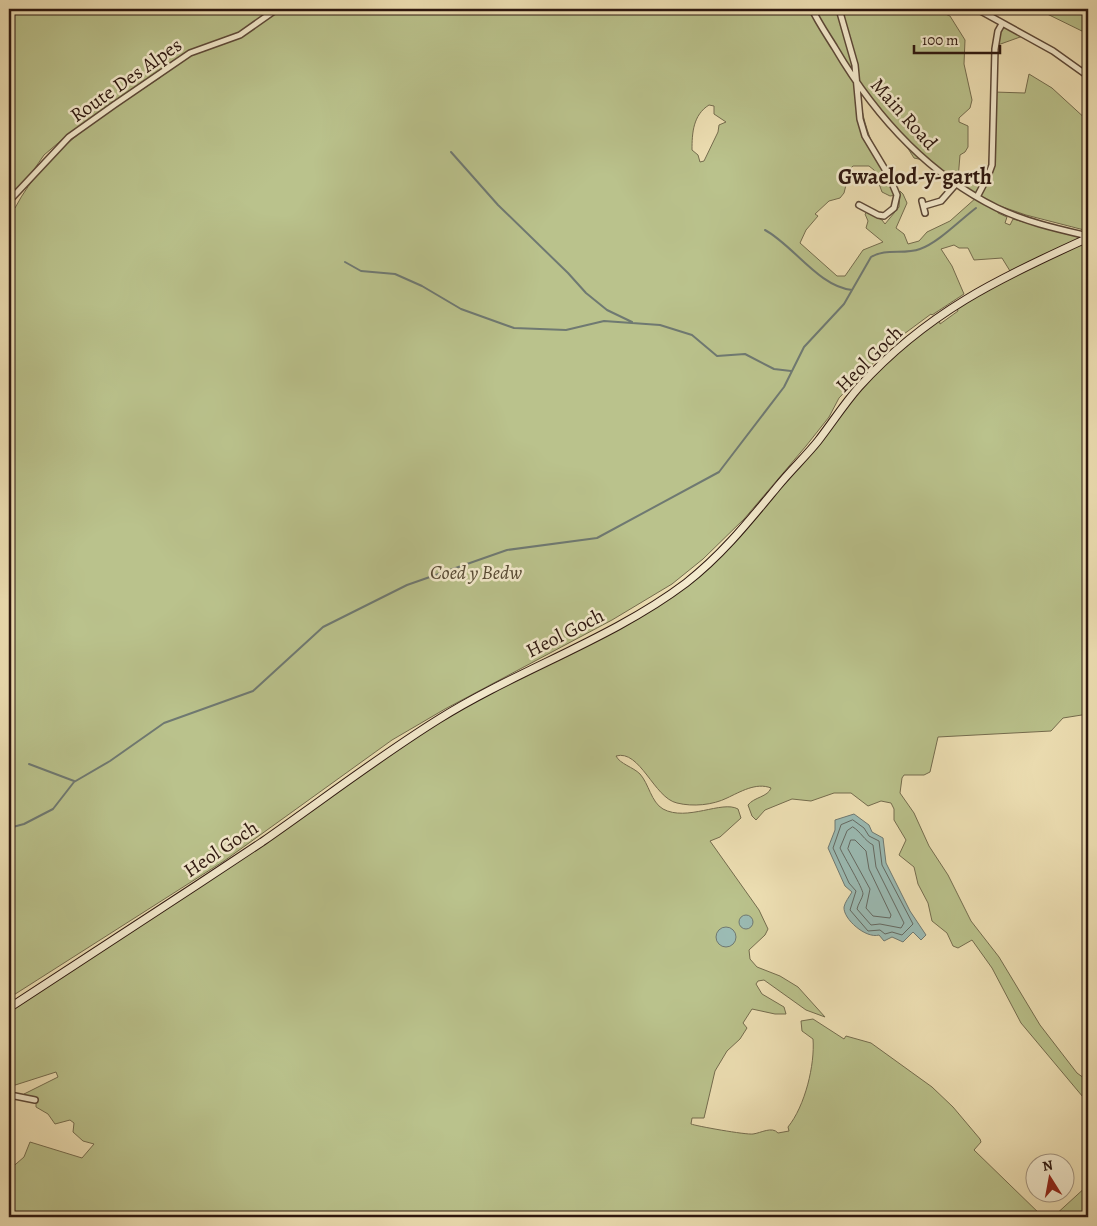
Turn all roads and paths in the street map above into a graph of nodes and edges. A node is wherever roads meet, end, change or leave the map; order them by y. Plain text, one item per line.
1 (277, 9) edge
2 (812, 9) edge
3 (839, 9) edge
4 (978, 9) edge
5 (1002, 24) junction
6 (1088, 76) edge
7 (858, 86) junction
8 (956, 185) junction
9 (977, 197) junction
10 (9, 201) edge
11 (860, 205) dead end
12 (924, 213) dead end
13 (1088, 237) edge
14 (9, 1008) edge
15 (9, 1098) edge
16 (35, 1100) dead end

1 - 10 street, Route Des Alpes
2 - 7 street, Main Road
3 - 7 street
4 - 5 street
5 - 6 street
5 - 9 street
7 - 8 street, Main Road
7 - 11 street
8 - 9 street, Main Road
8 - 12 street
9 - 13 street, Main Road
13 - 14 street, Heol Goch
15 - 16 street

